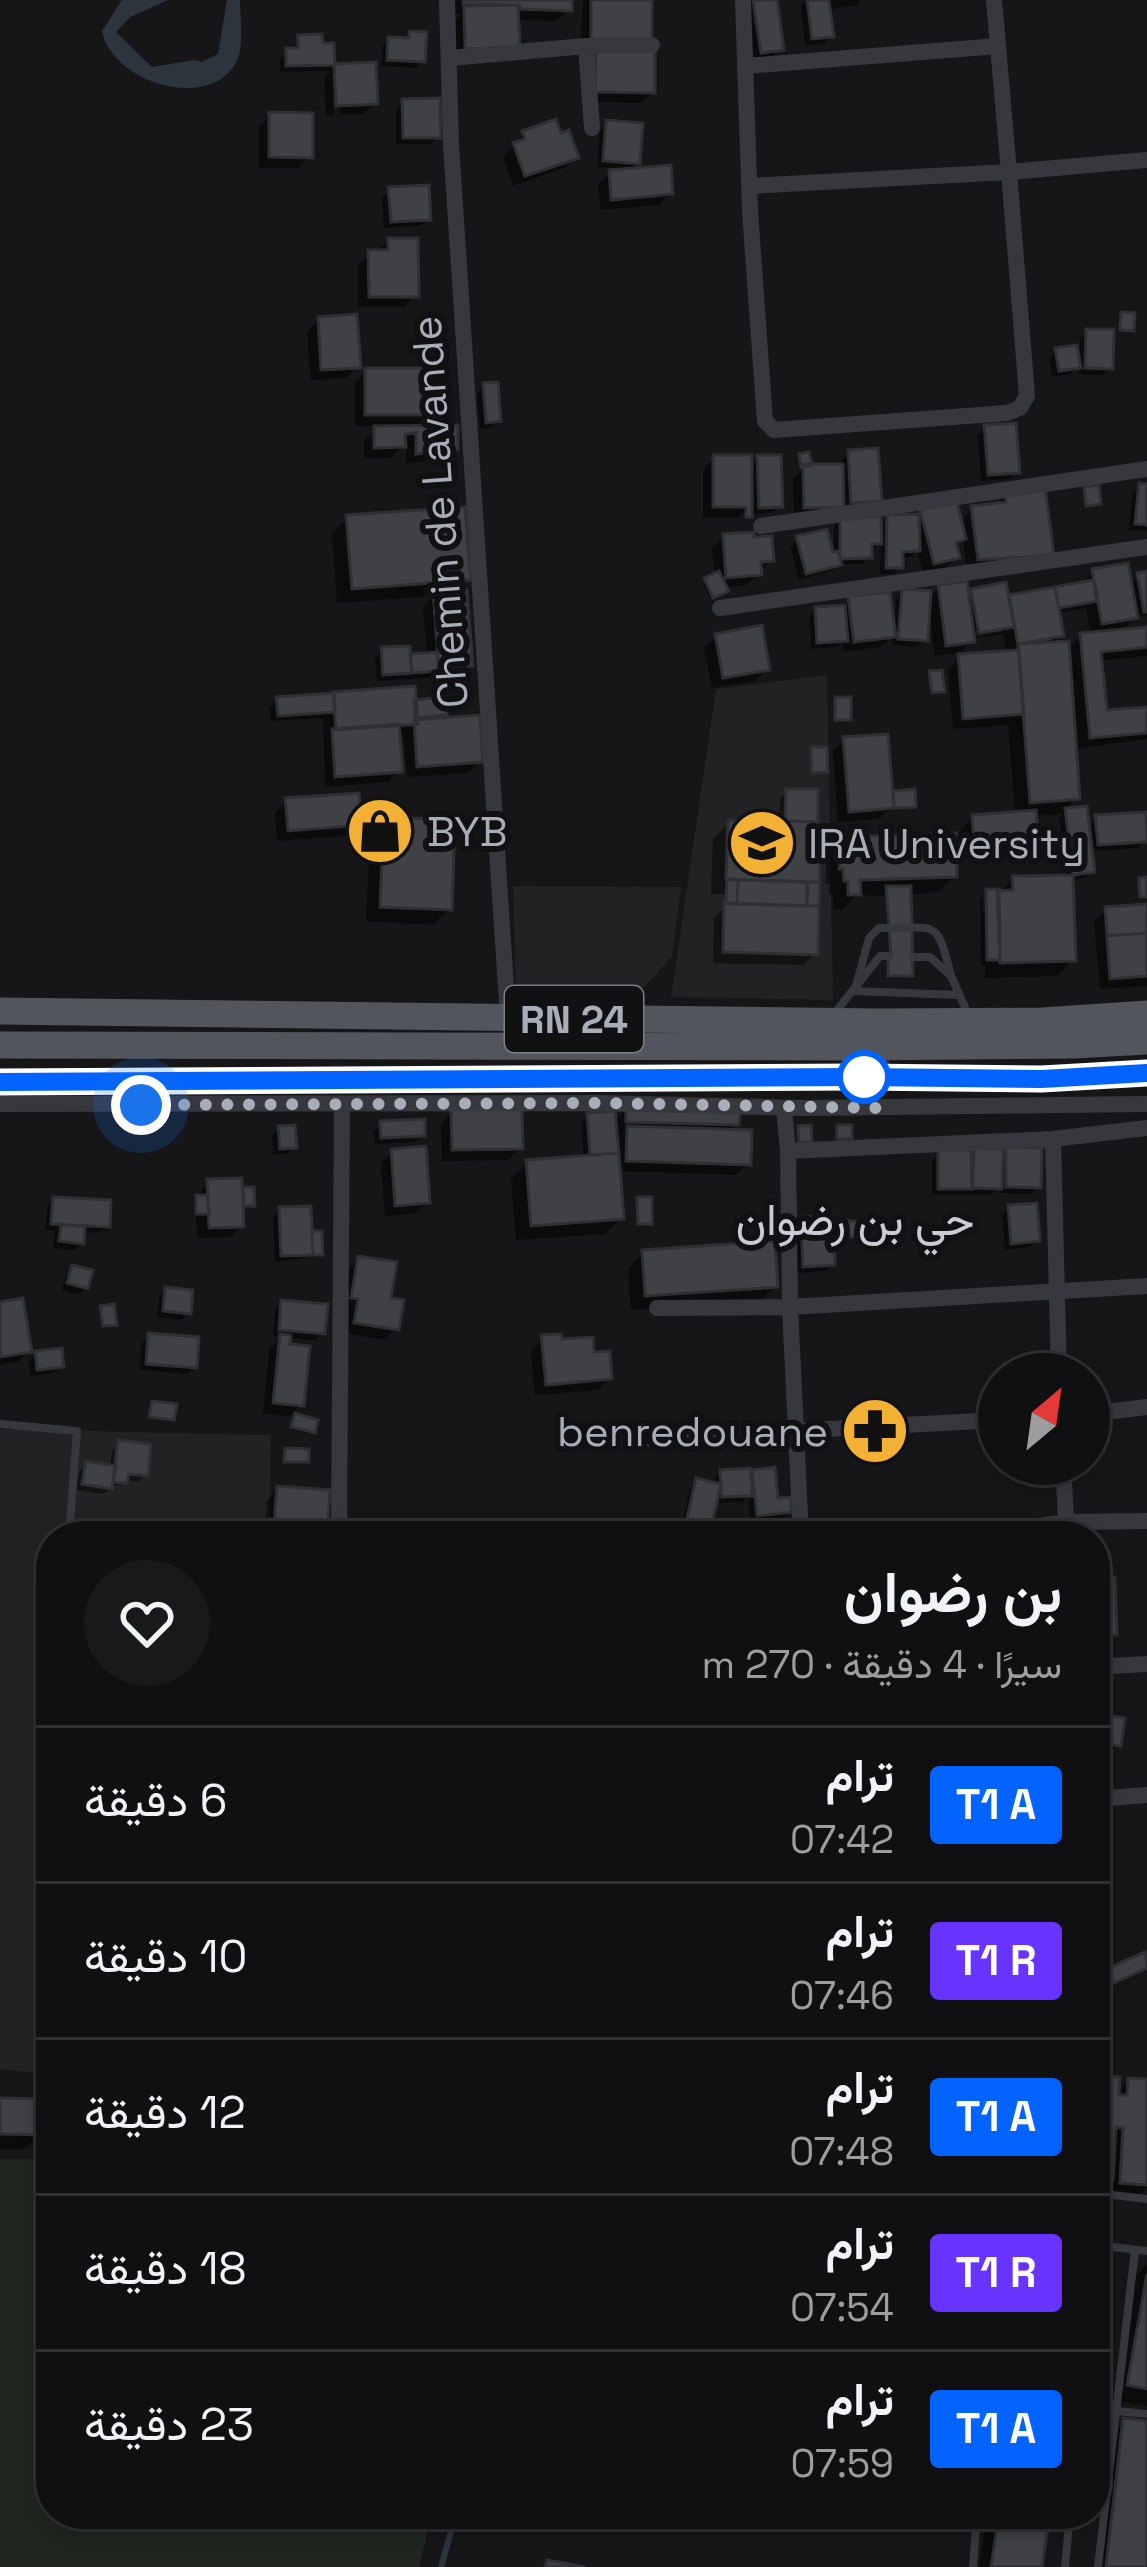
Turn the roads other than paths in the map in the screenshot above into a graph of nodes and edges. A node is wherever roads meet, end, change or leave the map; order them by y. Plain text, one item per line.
1 (447, 0) edge
2 (743, 0) edge
3 (994, 0) edge
4 (652, 45) dead end
5 (586, 46) junction
6 (998, 46) junction
7 (450, 58) junction
8 (746, 66) junction
9 (592, 128) dead end
10 (1147, 160) edge
11 (1009, 172) junction
12 (750, 186) junction
13 (1147, 469) edge
14 (761, 526) dead end
15 (1147, 547) edge
16 (720, 608) dead end
17 (888, 956) dead end
18 (912, 957) dead end
19 (950, 976) junction
20 (854, 989) junction
21 (959, 995) junction
22 (0, 1011) edge
23 (1147, 1014) edge
24 (508, 1018) junction
25 (828, 1021) junction
26 (971, 1021) junction
27 (1147, 1041) edge
28 (1, 1046) edge
29 (0, 1104) edge
30 (1147, 1104) edge
31 (342, 1106) junction
32 (784, 1108) junction
33 (1147, 1128) edge
34 (1053, 1139) junction
35 (788, 1151) junction
36 (1147, 1286) edge
37 (1059, 1294) junction
38 (790, 1307) junction
39 (657, 1308) dead end
40 (1059, 1353) edge
41 (1147, 1407) edge
42 (1110, 1411) edge
43 (978, 1421) edge
44 (0, 1424) edge
45 (796, 1427) junction
46 (601, 1441) dead end
47 (1064, 1485) edge
48 (70, 1521) edge
49 (339, 1521) edge
50 (800, 1521) edge
51 (1067, 1521) edge
52 (1147, 1521) edge
53 (1110, 1525) edge
54 (1147, 1664) edge
55 (1110, 1666) edge
56 (1147, 1795) edge
57 (1110, 1798) edge
58 (1110, 2194) edge
59 (1147, 2198) edge
60 (1110, 2248) edge
61 (1135, 2250) junction
62 (1147, 2251) edge
63 (1110, 2411) edge
64 (1114, 2411) junction
65 (1147, 2414) edge
66 (1110, 2450) edge
67 (976, 2529) edge
68 (1069, 2529) edge
69 (1102, 2529) edge
70 (973, 2567) edge
71 (1065, 2567) edge
72 (1098, 2567) edge

1 - 7 street, Chemin de Lavande
2 - 8 street
3 - 6 street
4 - 5 street
5 - 7 street
5 - 9 street
6 - 8 street
6 - 11 street
7 - 24 street, Chemin de Lavande
8 - 12 street
10 - 11 street
11 - 12 street
11 - 12 street
13 - 14 street
15 - 16 street
17 - 20 lane
18 - 19 lane
19 - 20 lane
19 - 21 lane
20 - 21 lane
20 - 25 lane
21 - 26 lane
22 - 24 main road, RN 24
23 - 26 main road, RN 24
24 - 25 main road, RN 24
25 - 26 main road, RN 24
27 - 28 main road, RN 24
29 - 31 street
30 - 32 street
31 - 32 street
31 - 49 street
32 - 35 street
33 - 34 street
34 - 35 street
34 - 37 street
35 - 38 street
36 - 37 street
37 - 38 street
37 - 40 street
38 - 39 street
38 - 45 street
41 - 42 street
43 - 45 street
44 - 48 lane
45 - 46 street
45 - 50 street
47 - 51 street
52 - 53 street
54 - 55 street
56 - 57 street
58 - 59 lane
60 - 61 lane
61 - 62 lane
61 - 64 lane
63 - 64 lane
64 - 65 lane
64 - 66 lane
67 - 70 lane
68 - 71 lane
69 - 72 lane

